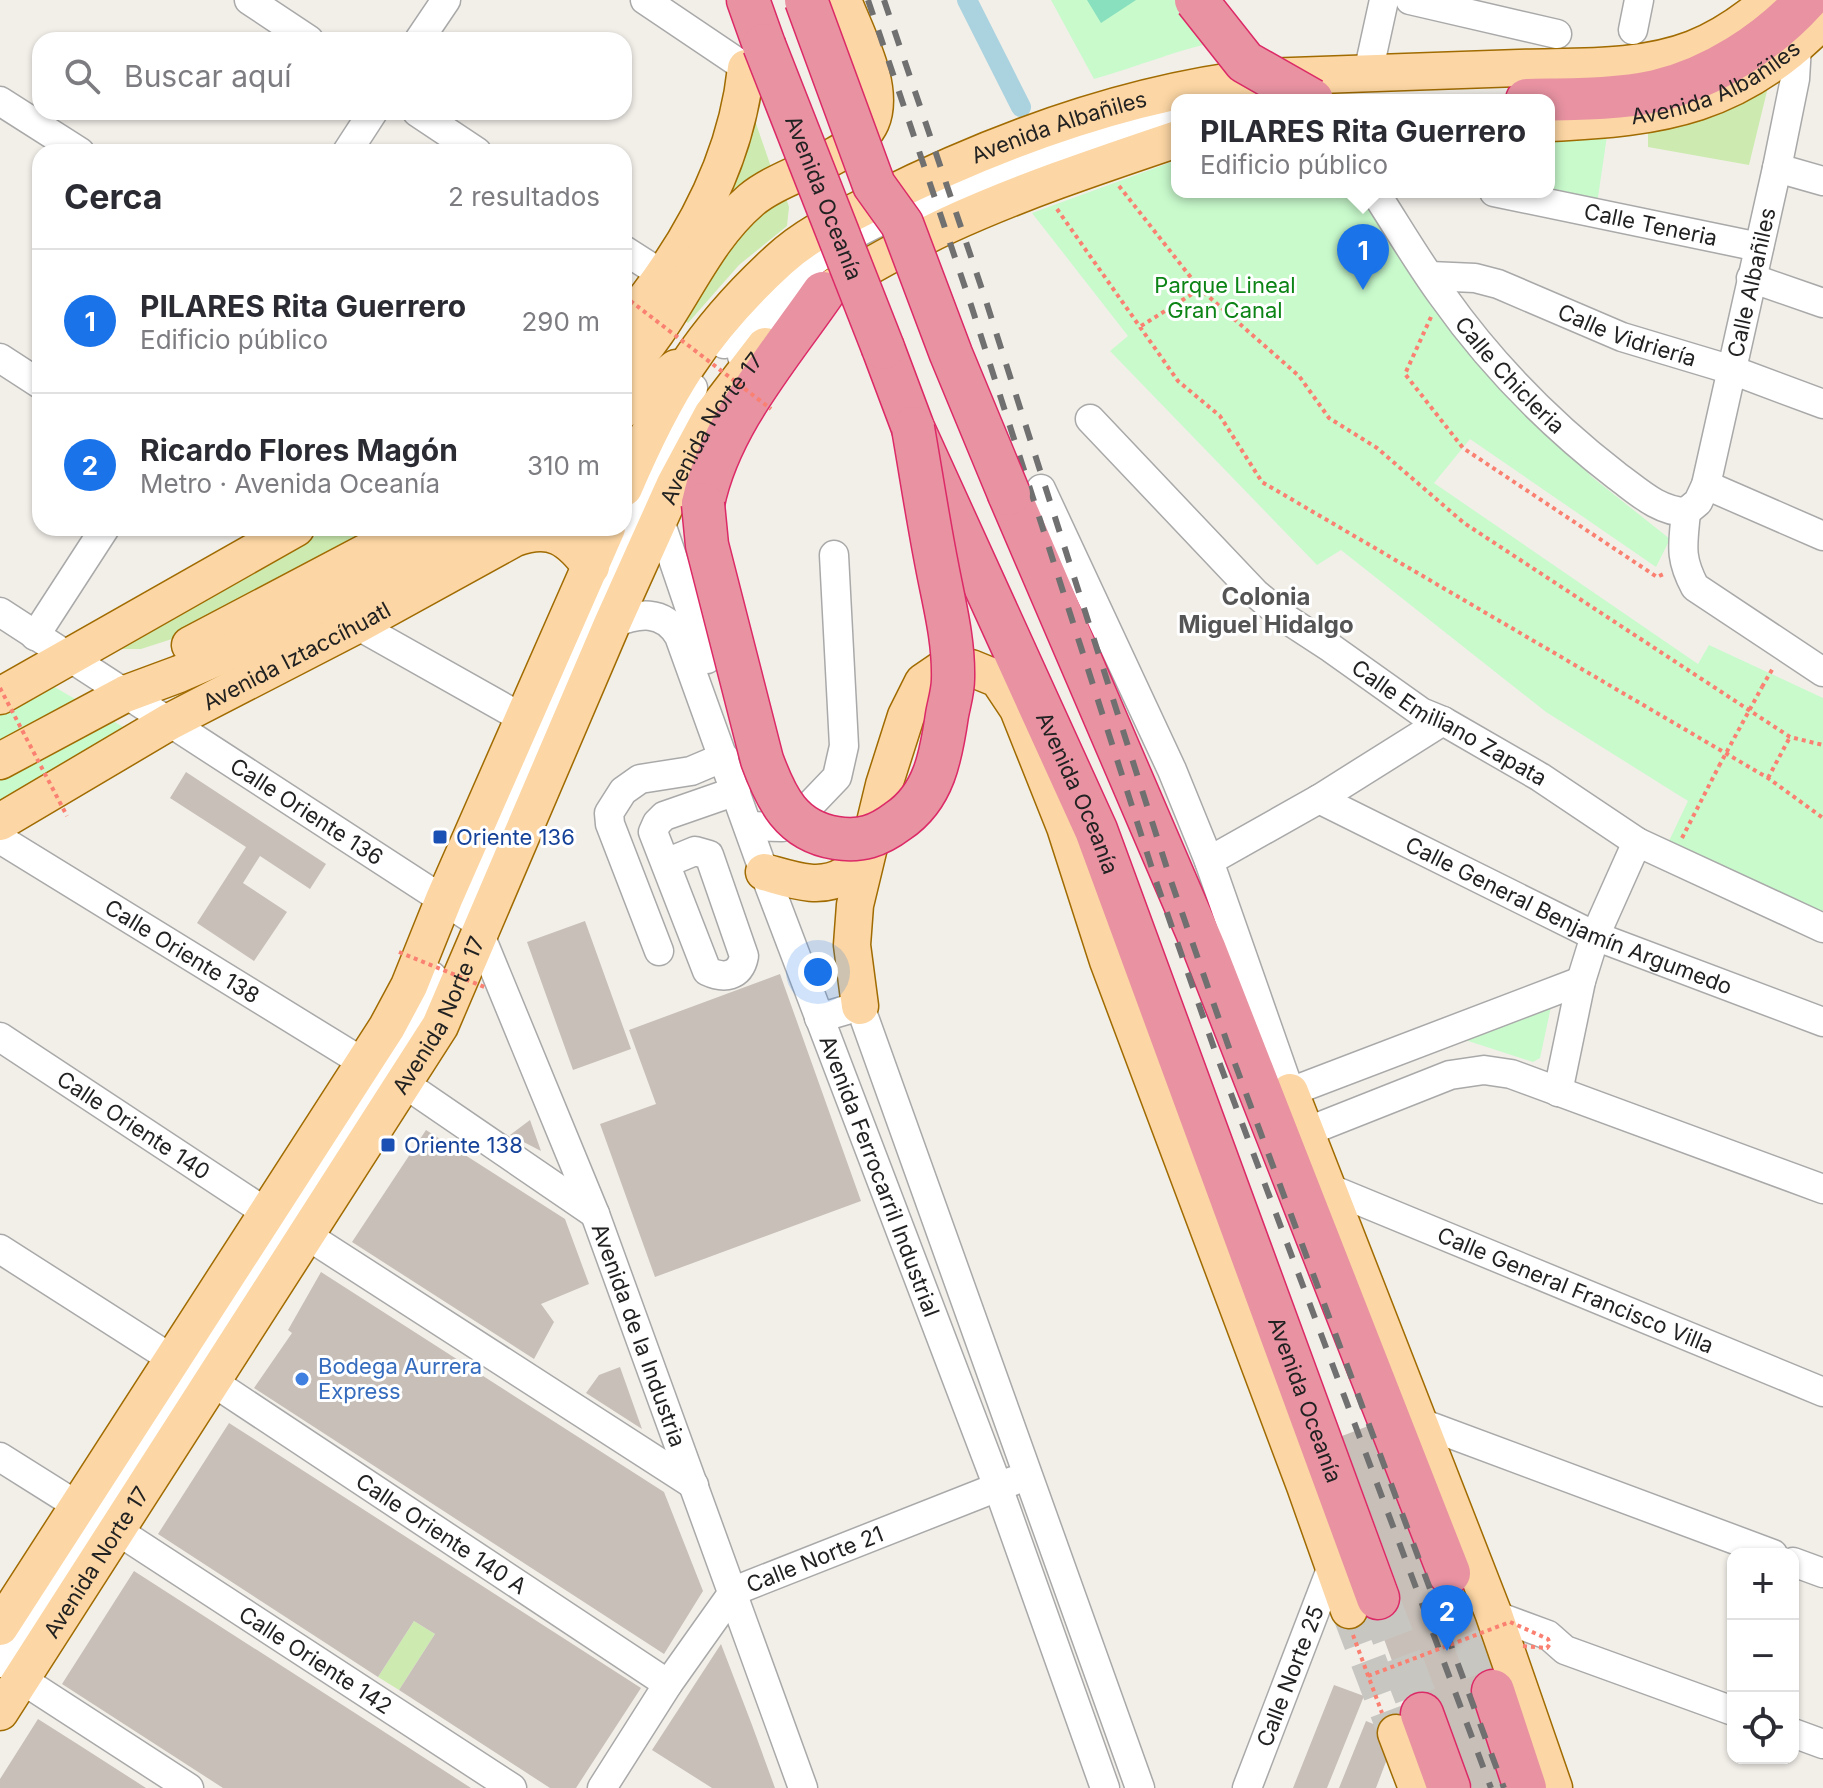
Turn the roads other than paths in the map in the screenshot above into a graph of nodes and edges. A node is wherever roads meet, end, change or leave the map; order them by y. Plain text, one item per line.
1 (249, 0) edge
2 (446, 0) edge
3 (645, 0) edge
4 (734, 0) edge
5 (748, 0) edge
6 (806, 0) edge
7 (820, 0) edge
8 (832, 0) edge
9 (843, 0) edge
10 (1196, 0) edge
11 (1384, 0) edge
12 (1410, 0) edge
13 (1639, 0) edge
14 (1770, 0) edge
15 (1787, 0) edge
16 (1806, 0) edge
17 (1823, 6) edge
18 (1823, 20) edge
19 (1633, 30) dead end
20 (297, 32) edge
21 (424, 32) edge
22 (1557, 34) dead end
23 (1797, 46) junction
24 (746, 68) junction
25 (1368, 73) junction
26 (1173, 94) edge
27 (1296, 94) edge
28 (1301, 94) edge
29 (1171, 95) edge
30 (0, 101) edge
31 (1555, 108) edge
32 (1555, 109) edge
33 (1555, 110) edge
34 (1171, 113) edge
35 (368, 120) edge
36 (429, 120) edge
37 (1171, 127) edge
38 (1125, 132) junction
39 (1171, 138) edge
40 (67, 144) edge
41 (352, 144) edge
42 (465, 144) edge
43 (836, 155) junction
44 (1777, 168) junction
45 (1823, 181) edge
46 (977, 187) junction
47 (1379, 198) edge
48 (1523, 198) edge
49 (902, 224) junction
50 (1759, 247) junction
51 (632, 255) edge
52 (663, 275) junction
53 (1751, 278) junction
54 (1435, 285) junction
55 (823, 293) junction
56 (1823, 303) edge
57 (632, 316) edge
58 (0, 358) edge
59 (690, 358) junction
60 (632, 362) edge
61 (1732, 370) junction
62 (32, 379) edge
63 (632, 403) edge
64 (1823, 404) edge
65 (1090, 419) dead end
66 (913, 428) junction
67 (632, 469) edge
68 (1706, 485) junction
69 (1025, 492) junction
70 (1686, 512) junction
71 (659, 518) junction
72 (632, 522) edge
73 (100, 536) edge
74 (267, 536) edge
75 (397, 536) edge
76 (458, 536) edge
77 (520, 536) edge
78 (557, 536) edge
79 (604, 536) edge
80 (626, 536) edge
81 (1823, 536) edge
82 (834, 555) dead end
83 (591, 567) junction
84 (0, 612) edge
85 (612, 624) junction
86 (357, 625) junction
87 (35, 636) junction
88 (69, 657) junction
89 (1823, 672) edge
90 (125, 694) junction
91 (0, 696) edge
92 (524, 719) junction
93 (1443, 721) junction
94 (169, 722) junction
95 (724, 757) junction
96 (0, 761) edge
97 (736, 791) junction
98 (1319, 799) junction
99 (0, 822) edge
100 (793, 823) junction
101 (748, 826) junction
102 (0, 839) edge
103 (1637, 842) junction
104 (867, 851) junction
105 (1209, 861) junction
106 (666, 863) dead end
107 (764, 872) junction
108 (464, 915) junction
109 (1823, 928) edge
110 (1595, 936) junction
111 (1204, 948) junction
112 (659, 951) dead end
113 (1581, 981) junction
114 (860, 1006) junction
115 (819, 1018) junction
116 (1823, 1022) edge
117 (0, 1037) edge
118 (364, 1063) junction
119 (405, 1084) junction
120 (1290, 1092) junction
121 (1558, 1092) junction
122 (1306, 1132) junction
123 (1326, 1187) junction
124 (1823, 1189) edge
125 (267, 1213) junction
126 (595, 1214) junction
127 (308, 1236) junction
128 (0, 1249) edge
129 (172, 1359) junction
130 (213, 1382) junction
131 (1823, 1392) edge
132 (1304, 1398) junction
133 (1416, 1421) junction
134 (0, 1457) edge
135 (1028, 1475) junction
136 (694, 1485) junction
137 (1305, 1486) junction
138 (998, 1487) junction
139 (78, 1506) junction
140 (118, 1531) junction
141 (1757, 1548) edge
142 (1333, 1564) junction
143 (1799, 1564) edge
144 (1449, 1573) tunnel mouth
145 (1823, 1573) edge
146 (734, 1591) junction
147 (1359, 1611) joint
148 (1494, 1615) junction
149 (0, 1627) edge
150 (7, 1680) edge
151 (668, 1684) junction
152 (1493, 1691) tunnel mouth
153 (1727, 1709) edge
154 (0, 1712) edge
155 (1401, 1723) joint
156 (1799, 1735) edge
157 (1823, 1744) edge
158 (1551, 1785) edge
159 (189, 1788) edge
160 (512, 1788) edge
161 (602, 1788) edge
162 (803, 1788) edge
163 (1105, 1788) edge
164 (1140, 1788) edge
165 (1247, 1788) edge
166 (1417, 1788) edge
167 (1449, 1788) edge

1 - 20 street
2 - 21 street
3 - 24 street
4 - 24 street
5 - 66 highway, Avenida Oceanía, bridge
6 - 49 highway, bridge
7 - 43 street
8 - 49 highway
9 - 43 main road
10 - 28 highway, bridge
11 - 25 street
12 - 22 street
13 - 19 street
14 - 25 main road, Avenida Albañiles
15 - 27 street
16 - 31 highway
17 - 32 street
18 - 23 main road, Avenida Albañiles
23 - 33 main road, Avenida Albañiles
23 - 44 street, Calle Albañiles
24 - 52 main road
25 - 26 main road, Avenida Albañiles
29 - 38 main road, Avenida Albañiles
30 - 40 street
34 - 38 street
35 - 41 street
36 - 42 street
37 - 38 street
38 - 39 main road, Avenida Albañiles
38 - 46 main road, Avenida Albañiles
38 - 46 main road, Avenida Albañiles
43 - 60 main road
44 - 45 street
44 - 50 street, Calle Albañiles
46 - 55 main road, Avenida Albañiles
46 - 59 main road, Avenida Albañiles
46 - 72 street
47 - 54 street, Calle Chicleria
48 - 50 street, Calle Teneria
49 - 69 highway, bridge
50 - 53 street, Calle Albañiles
51 - 52 street
52 - 57 main road
53 - 56 street
53 - 61 street, Calle Albañiles
54 - 61 street, Calle Vidriería
54 - 70 street, Calle Chicleria
55 - 66 highway, bridge
55 - 71 main road, Avenida Norte 17
58 - 62 street
59 - 63 main road
59 - 67 main road, Avenida Norte 17
61 - 64 street, Calle Vidriería
61 - 68 street, Calle Albañiles
65 - 93 street, Calle Emiliano Zapata
66 - 132 highway, Avenida Oceanía, bridge
68 - 70 street, Calle Albañiles
68 - 81 street
69 - 105 street
69 - 111 highway
70 - 89 street
71 - 85 main road, Avenida Norte 17
71 - 100 street
73 - 87 street
74 - 88 main road
75 - 90 main road
76 - 90 main road
77 - 86 main road, Avenida Iztaccíhuatl
78 - 83 main road, Avenida Iztaccíhuatl
79 - 83 main road, Avenida Norte 17
80 - 108 street
82 - 100 street
83 - 92 main road, Avenida Norte 17
84 - 87 street, Calle Oriente 136
85 - 95 street, Avenida Ferrocarril Industrial
85 - 108 main road, Avenida Norte 17
86 - 92 street
86 - 94 main road, Avenida Iztaccíhuatl
87 - 88 street, Calle Oriente 136
88 - 90 street, Calle Oriente 136
88 - 91 main road
90 - 94 street, Calle Oriente 136
90 - 96 main road
92 - 108 main road, Avenida Norte 17
93 - 98 street
93 - 103 street, Calle Emiliano Zapata
94 - 99 main road, Avenida Iztaccíhuatl
94 - 108 street, Calle Oriente 136
95 - 97 street, Avenida Ferrocarril Industrial
95 - 112 street
97 - 101 street, Avenida Ferrocarril Industrial
97 - 106 street
98 - 105 street
98 - 110 street, Calle General Benjamín Argumedo
100 - 101 street
101 - 107 street, Avenida Ferrocarril Industrial
102 - 118 street, Calle Oriente 138
103 - 109 street, Calle Emiliano Zapata
103 - 110 street
104 - 107 main road
104 - 114 main road
104 - 137 main road, Avenida Oceanía
105 - 120 street
107 - 115 street, Avenida Ferrocarril Industrial
108 - 118 main road, Avenida Norte 17
108 - 119 main road, Avenida Norte 17
108 - 126 street, Avenida de la Industria
108 - 150 street
110 - 113 street
110 - 116 street, Calle General Benjamín Argumedo
111 - 120 highway
111 - 144 highway
113 - 120 street
113 - 121 street
114 - 115 street
114 - 135 street, Avenida Ferrocarril Industrial
115 - 138 street, Avenida Ferrocarril Industrial
117 - 125 street, Calle Oriente 140
118 - 125 main road, Avenida Norte 17
119 - 126 street
119 - 127 main road, Avenida Norte 17
120 - 122 main road
121 - 122 street
121 - 124 street
122 - 123 main road
123 - 131 street, Calle General Francisco Villa
123 - 133 main road
125 - 129 main road, Avenida Norte 17
126 - 136 street, Avenida de la Industria
127 - 130 main road, Avenida Norte 17
127 - 136 street
128 - 129 street
129 - 139 main road, Avenida Norte 17
130 - 140 main road, Avenida Norte 17
130 - 151 street, Calle Oriente 140 A
132 - 137 highway
132 - 147 highway, Avenida Oceanía
133 - 141 street
133 - 148 main road
134 - 139 street
135 - 138 street, Calle Norte 21
135 - 164 street, Avenida Ferrocarril Industrial
136 - 146 street, Avenida de la Industria
137 - 142 main road, Avenida Oceanía
138 - 146 street, Calle Norte 21
138 - 163 street, Avenida Ferrocarril Industrial
139 - 149 main road, Avenida Norte 17
140 - 150 main road, Avenida Norte 17
140 - 160 street, Calle Oriente 142
142 - 147 main road, Avenida Oceanía
142 - 165 street, Calle Norte 25
143 - 145 street
146 - 151 street, Calle Norte 21
146 - 162 street, Avenida de la Industria
148 - 153 street
148 - 158 main road
150 - 154 main road, Avenida Norte 17
150 - 159 street
151 - 161 street, Calle Norte 21
152 - 158 highway
155 - 166 main road
155 - 167 highway
156 - 157 street

